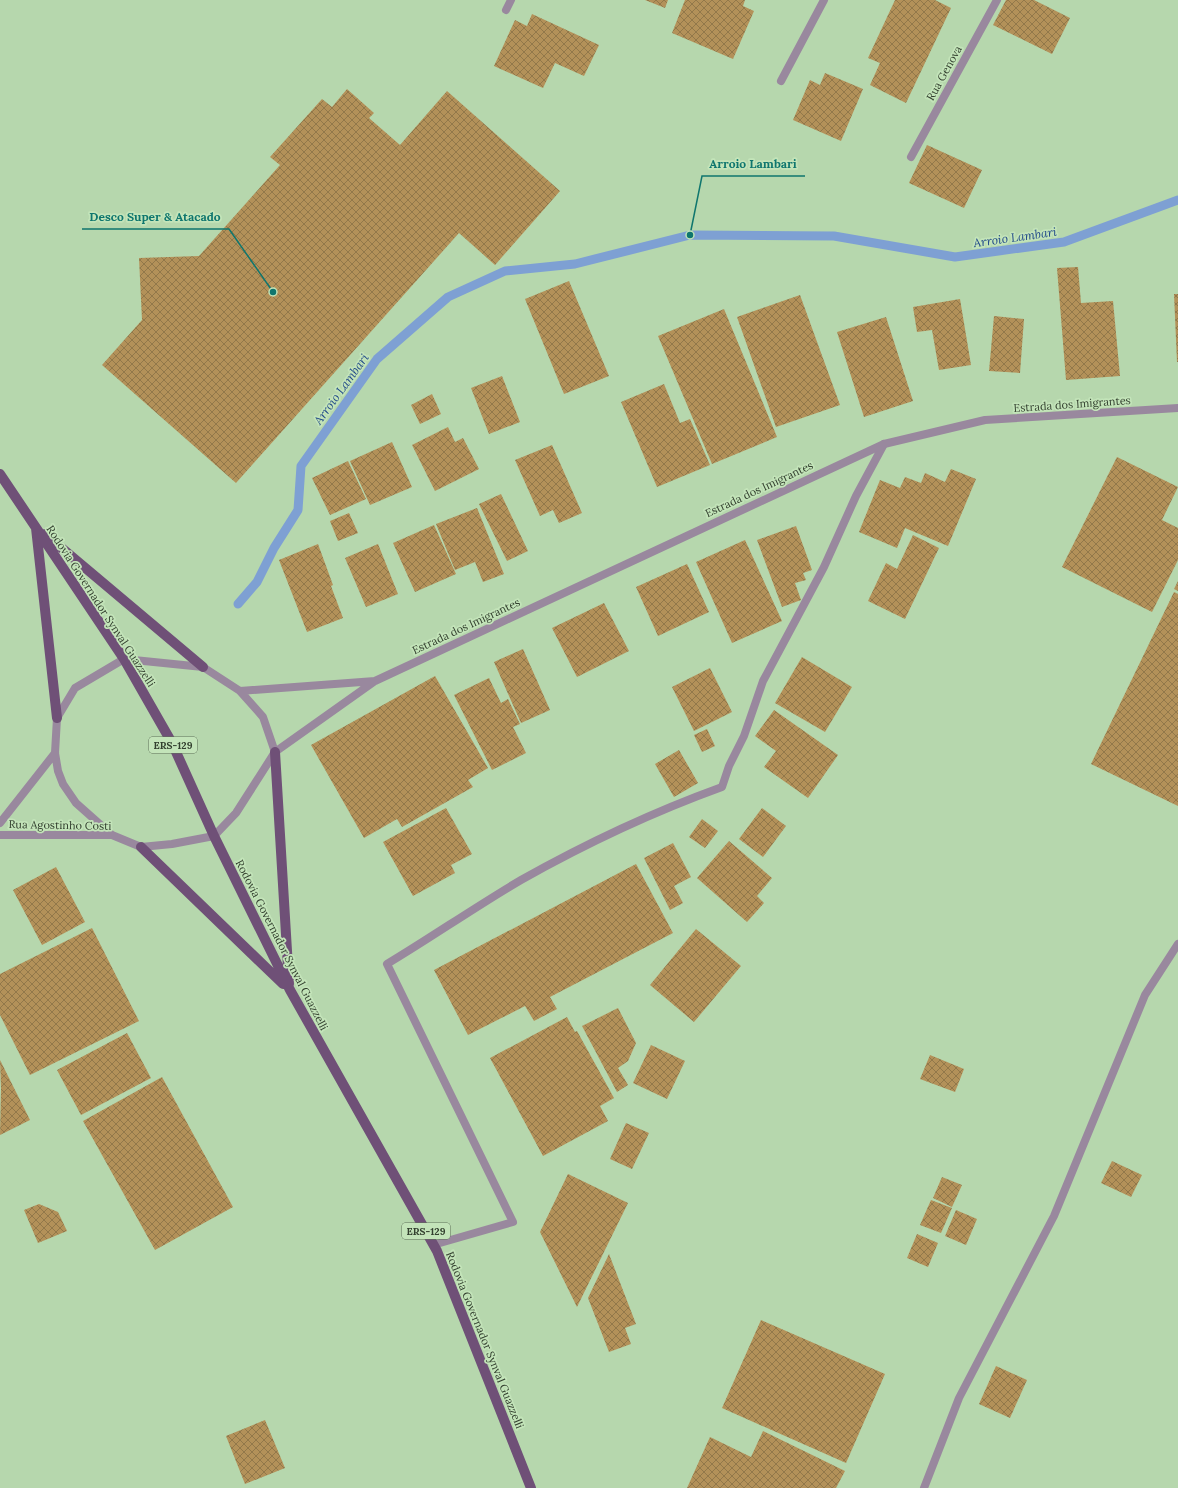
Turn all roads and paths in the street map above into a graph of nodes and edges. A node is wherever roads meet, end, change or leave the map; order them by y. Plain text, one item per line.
1 (511, 0) edge
2 (824, 0) edge
3 (997, 0) edge
4 (506, 10) dead end
5 (781, 82) dead end
6 (911, 157) dead end
7 (1178, 408) edge
8 (884, 444) junction
9 (0, 474) edge
10 (36, 526) junction
11 (124, 659) junction
12 (203, 667) junction
13 (375, 680) junction
14 (240, 690) junction
15 (57, 718) junction
16 (275, 752) junction
17 (55, 753) junction
18 (0, 823) edge
19 (0, 835) edge
20 (112, 835) junction
21 (214, 836) junction
22 (141, 847) junction
23 (1178, 944) edge
24 (290, 990) junction
25 (433, 1245) junction
26 (531, 1488) edge
27 (924, 1488) edge

1 - 4 street
2 - 5 street
3 - 6 street, Rua Genova
7 - 8 street, Estrada dos Imigrantes
8 - 13 street, Estrada dos Imigrantes
8 - 25 street
9 - 10 main road, Rodovia Governador Synval Guazzelli / ERS-129
10 - 11 main road, Rodovia Governador Synval Guazzelli / ERS-129
10 - 12 main road
10 - 15 main road
11 - 12 street
11 - 15 street
11 - 21 main road, Rodovia Governador Synval Guazzelli / ERS-129
12 - 14 street
13 - 14 street, Estrada dos Imigrantes
13 - 16 street, Estrada dos Imigrantes
14 - 16 street
15 - 17 street
16 - 21 street
16 - 24 main road
17 - 18 street, Rua Agostinho Costi
17 - 20 street
19 - 20 street, Rua Agostinho Costi
20 - 22 street, Rua Agostinho Costi
21 - 22 street, Rua Agostinho Costi
21 - 24 main road, Rodovia Governador Synval Guazzelli / ERS-129
22 - 24 main road
23 - 27 street
24 - 25 main road, Rodovia Governador Synval Guazzelli / ERS-129
25 - 26 main road, Rodovia Governador Synval Guazzelli / ERS-129

